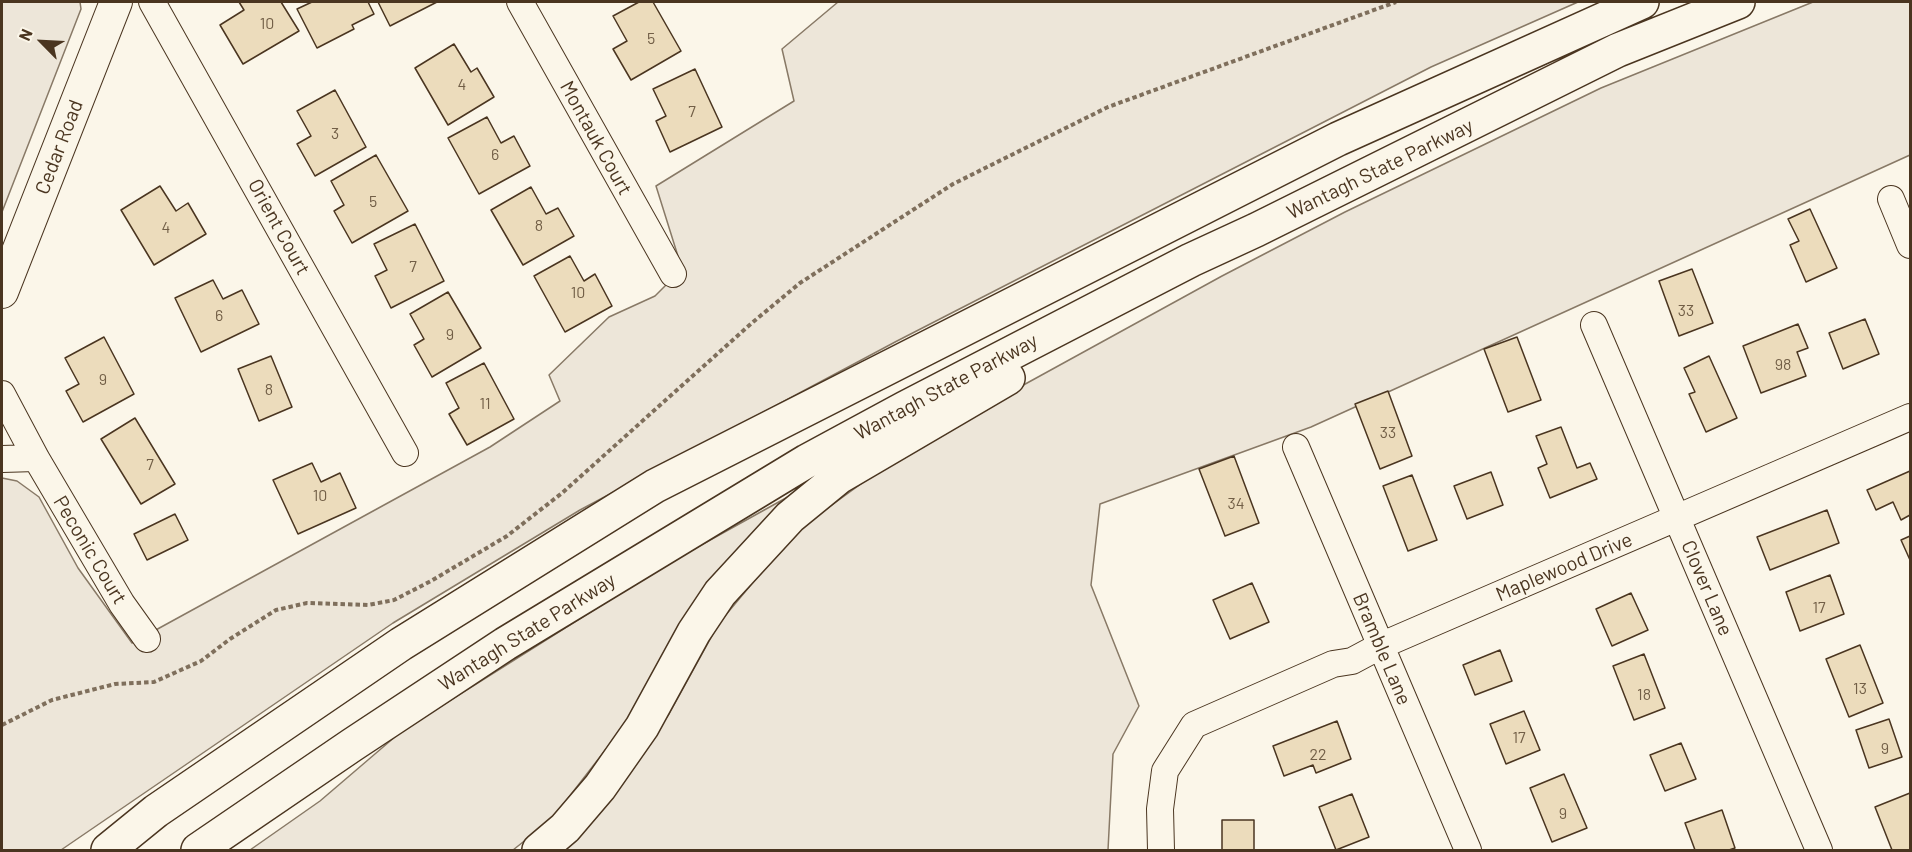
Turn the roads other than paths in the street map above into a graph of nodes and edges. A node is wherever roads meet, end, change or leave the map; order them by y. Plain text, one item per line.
1 (116, 2) edge
2 (152, 2) edge
3 (520, 2) edge
4 (1642, 2) edge
5 (1738, 2) edge
6 (1891, 199) dead end
7 (1911, 245) edge
8 (1191, 260) junction
9 (673, 274) dead end
10 (2, 292) edge
11 (1594, 325) dead end
12 (2, 394) edge
13 (1911, 417) edge
14 (1296, 447) dead end
15 (405, 453) dead end
16 (36, 458) junction
17 (2, 459) edge
18 (1677, 518) junction
19 (147, 639) dead end
20 (1380, 646) junction
21 (108, 850) edge
22 (198, 850) edge
23 (539, 850) edge
24 (1161, 850) edge
25 (1468, 850) edge
26 (1819, 850) edge

1 - 10 street, Cedar Road
2 - 15 street, Orient Court
3 - 9 street, Montauk Court
4 - 21 highway
5 - 8 highway, Wantagh State Parkway
6 - 7 street
8 - 22 highway, Wantagh State Parkway
8 - 23 highway
11 - 18 street, Clover Lane
12 - 16 street, Peconic Court
13 - 18 street, Maplewood Drive
14 - 20 street, Bramble Lane
16 - 17 street
16 - 19 street, Peconic Court
18 - 20 street, Maplewood Drive
18 - 26 street, Clover Lane
20 - 24 street, Maplewood Drive
20 - 25 street, Bramble Lane

